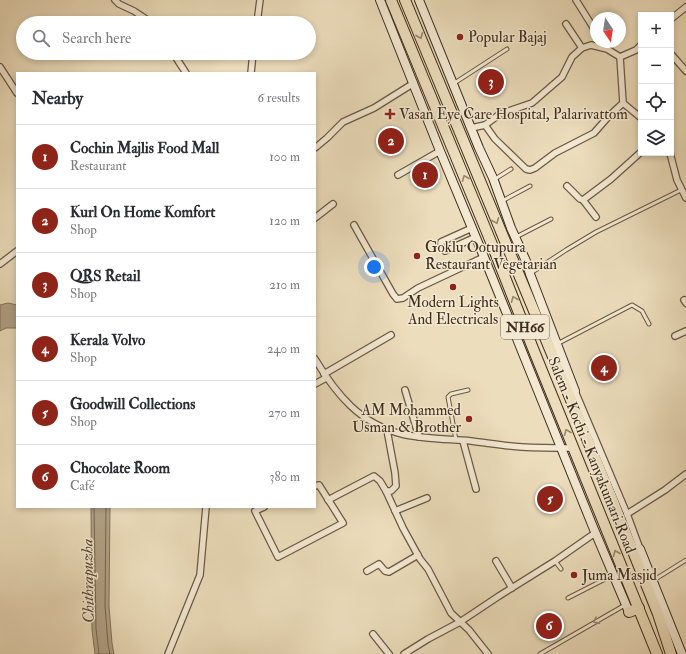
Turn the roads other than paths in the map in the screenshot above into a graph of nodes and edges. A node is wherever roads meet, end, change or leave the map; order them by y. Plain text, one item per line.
1 (116, 0) edge
2 (260, 0) edge
3 (380, 0) edge
4 (391, 0) edge
5 (405, 0) edge
6 (419, 0) edge
7 (576, 0) edge
8 (686, 7) edge
9 (142, 16) edge
10 (258, 16) edge
11 (674, 17) edge
12 (590, 22) edge
13 (566, 24) dead end
14 (582, 48) junction
15 (638, 48) edge
16 (507, 49) dead end
17 (607, 49) joint
18 (620, 57) junction
19 (674, 57) edge
20 (177, 60) edge
21 (252, 60) edge
22 (0, 67) edge
23 (686, 71) edge
24 (185, 72) edge
25 (250, 72) edge
26 (414, 83) junction
27 (453, 84) junction
28 (16, 91) edge
29 (623, 103) junction
30 (638, 116) edge
31 (485, 125) junction
32 (471, 128) junction
33 (316, 147) edge
34 (440, 151) junction
35 (638, 155) edge
36 (671, 156) edge
37 (511, 169) dead end
38 (398, 175) dead end
39 (493, 180) junction
40 (530, 186) dead end
41 (567, 186) dead end
42 (496, 188) junction
43 (681, 190) junction
44 (485, 193) junction
45 (686, 198) edge
46 (583, 200) junction
47 (502, 202) junction
48 (333, 204) dead end
49 (316, 217) edge
50 (596, 217) dead end
51 (551, 219) dead end
52 (354, 225) dead end
53 (472, 228) junction
54 (476, 237) junction
55 (516, 237) junction
56 (16, 253) edge
57 (484, 257) junction
58 (0, 264) edge
59 (500, 266) junction
60 (490, 270) junction
61 (530, 274) junction
62 (649, 324) dead end
63 (686, 331) edge
64 (392, 335) dead end
65 (675, 336) dead end
66 (553, 345) junction
67 (534, 351) junction
68 (316, 361) edge
69 (325, 376) junction
70 (316, 383) edge
71 (405, 390) dead end
72 (468, 390) dead end
73 (575, 391) joint
74 (387, 430) junction
75 (418, 437) junction
76 (456, 440) junction
77 (463, 441) junction
78 (562, 448) junction
79 (574, 448) junction
80 (686, 474) edge
81 (316, 486) edge
82 (476, 489) dead end
83 (386, 491) junction
84 (427, 498) dead end
85 (328, 500) junction
86 (206, 508) edge
87 (262, 508) edge
88 (395, 511) junction
89 (627, 514) junction
90 (595, 533) junction
91 (637, 550) junction
92 (418, 555) junction
93 (686, 560) edge
94 (496, 561) dead end
95 (555, 561) junction
96 (560, 569) dead end
97 (367, 571) dead end
98 (613, 575) junction
99 (652, 581) junction
100 (512, 588) junction
101 (568, 598) dead end
102 (628, 608) junction
103 (638, 608) junction
104 (460, 622) junction
105 (373, 634) dead end
106 (564, 634) dead end
107 (566, 638) junction
108 (168, 654) edge
109 (389, 654) edge
110 (405, 654) edge
111 (488, 654) edge
112 (540, 654) edge
113 (657, 654) edge
114 (671, 654) edge
115 (682, 654) edge

1 - 9 street
2 - 10 street
3 - 26 street
59 -> 4 highway, Salem - Kochi - Kanyakumari Road / NH66
5 -> 44 highway, Salem - Kochi - Kanyakumari Road / NH66
6 - 27 street
7 - 12 street
8 - 11 street
13 - 14 street
14 - 17 street
14 - 31 street
15 - 18 street
16 - 27 lane
17 - 18 street
18 - 29 street
19 - 23 street
20 - 24 street
21 - 25 street
22 - 28 street
26 - 33 street
26 - 34 street
27 - 32 street
29 - 30 street
29 - 31 street
31 - 32 street
32 - 39 street
34 - 38 street
34 - 53 street
35 - 46 street
36 - 43 street
37 - 39 lane
39 - 42 street
40 - 47 lane
41 - 46 street
42 - 44 street
42 - 47 street
43 - 45 street
43 - 61 lane
44 -> 66 highway, Salem - Kochi - Kanyakumari Road / NH66
46 - 50 street
47 - 55 street
48 - 49 street
51 - 55 lane
52 - 57 street
53 - 54 street
53 - 54 street
54 - 57 street
55 - 61 street
56 - 58 street
57 - 60 street
59 - 60 street
67 -> 59 highway, Salem - Kochi - Kanyakumari Road / NH66
60 - 78 street
61 - 66 street
62 - 66 lane
63 - 65 street
64 - 69 street
66 - 67 highway
66 - 73 street
66 - 91 highway, Salem - Kochi - Kanyakumari Road / NH66
79 -> 67 highway, Salem - Kochi - Kanyakumari Road / NH66
68 - 69 street
69 - 70 street
69 - 74 street
71 - 75 street
72 - 76 lane
73 - 89 street
74 - 75 street
74 - 83 street
75 - 76 street
76 - 77 street
77 - 78 street
77 - 82 street
78 - 79 street
78 - 90 street
103 -> 79 highway, Salem - Kochi - Kanyakumari Road / NH66
80 - 89 street
81 - 85 street
83 - 85 street
83 - 88 street
84 - 88 street
85 - 87 street
86 - 108 street
88 - 92 street
89 - 91 street
90 - 95 street
90 - 98 street
91 - 99 street
91 - 114 highway, Salem - Kochi - Kanyakumari Road / NH66
92 - 97 street
92 - 104 street
93 - 99 lane
94 - 100 street
95 - 96 lane
95 - 100 street
98 - 101 lane
98 - 102 street
99 - 115 street
100 - 104 street
102 - 103 highway
102 -> 107 lane
103 - 113 highway, Salem - Kochi - Kanyakumari Road / NH66
104 - 110 street
104 - 111 street
105 - 109 street
106 - 107 lane
107 - 112 lane

